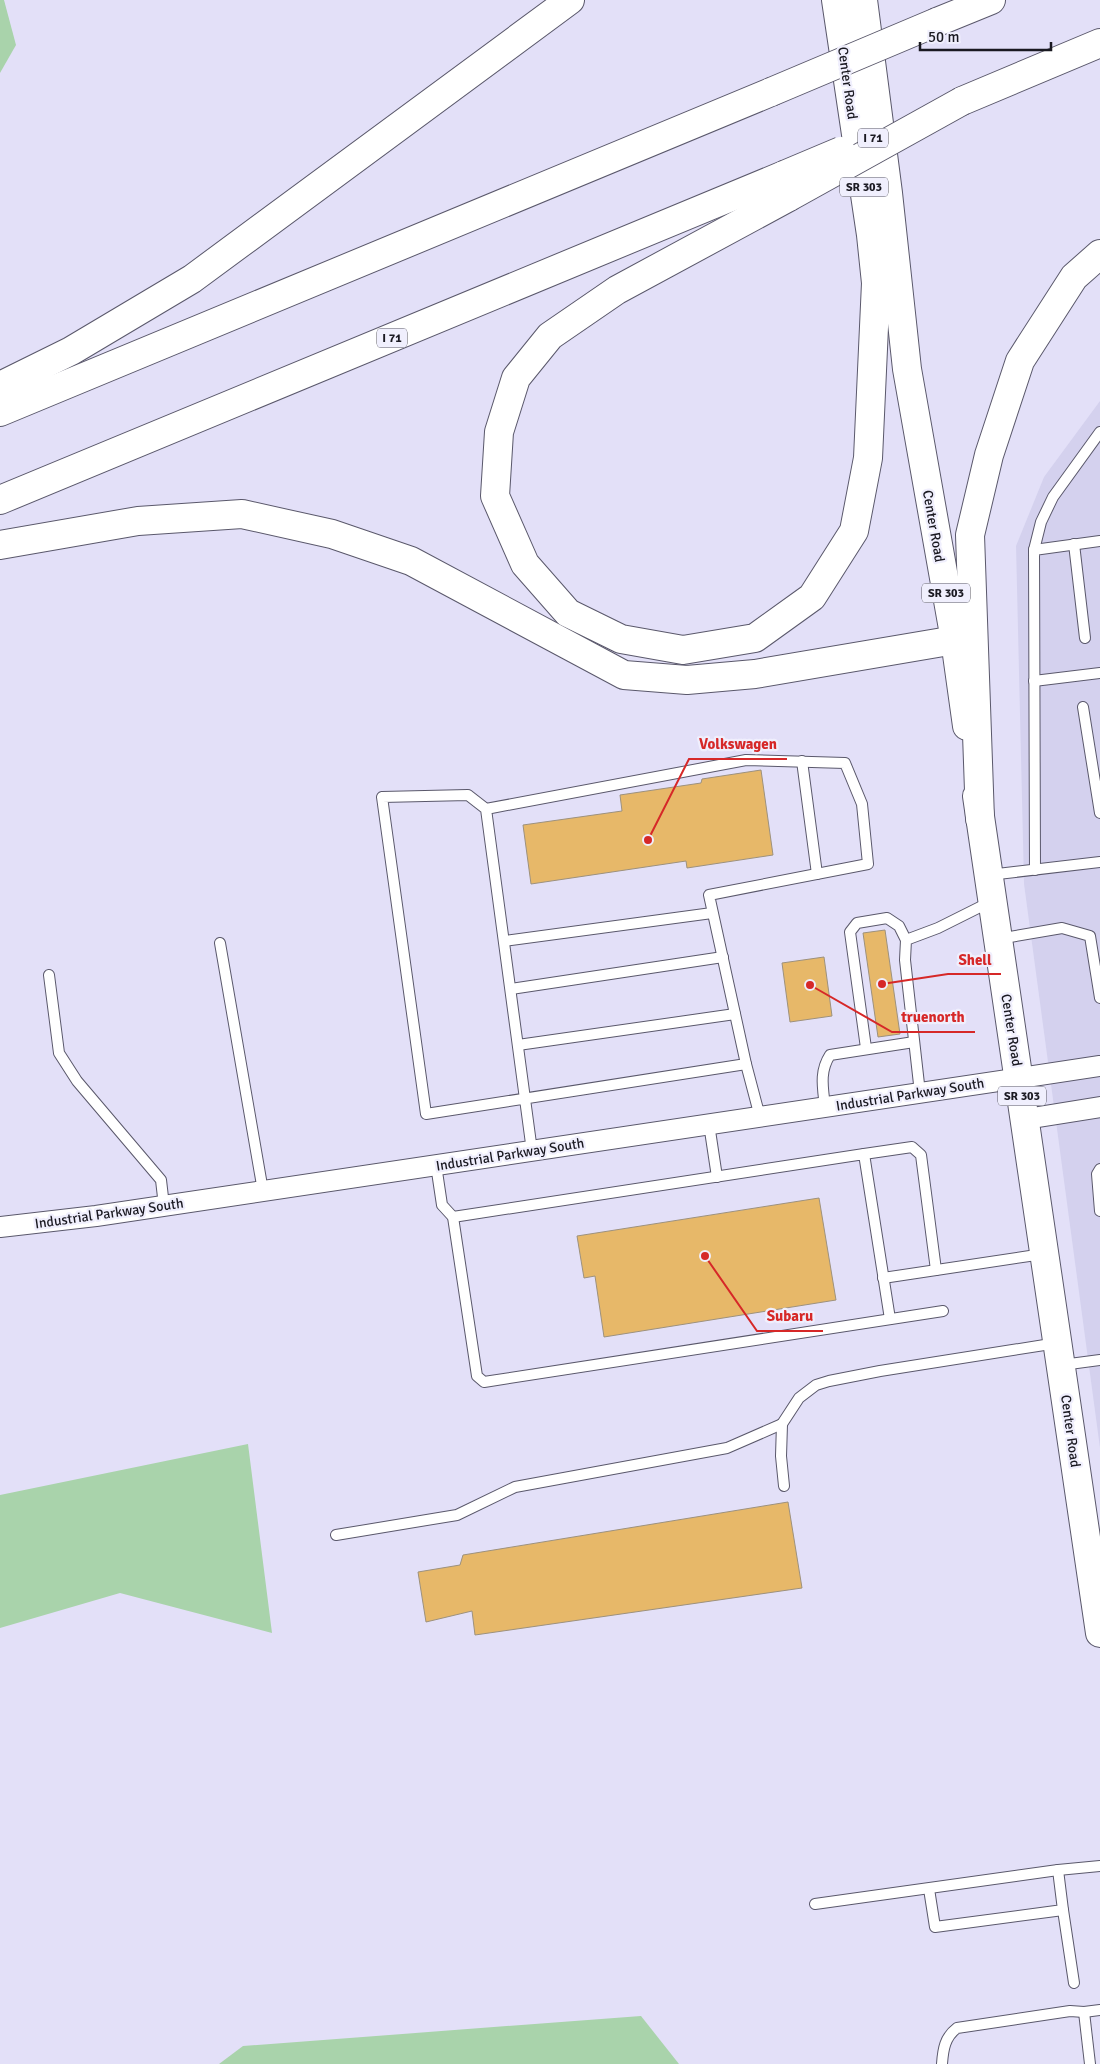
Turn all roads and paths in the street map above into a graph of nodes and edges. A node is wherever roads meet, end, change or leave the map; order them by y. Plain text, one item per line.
1 (570, 0) edge
2 (836, 0) edge
3 (863, 0) edge
4 (991, 0) edge
5 (1100, 44) edge
6 (786, 186) junction
7 (1100, 254) edge
8 (876, 283) junction
9 (907, 369) junction
10 (0, 386) edge
11 (0, 412) edge
12 (1100, 432) edge
13 (0, 500) edge
14 (1100, 541) edge
15 (1074, 544) junction
16 (0, 545) edge
17 (1034, 550) junction
18 (1085, 638) dead end
19 (955, 640) junction
20 (1100, 673) edge
21 (1034, 681) junction
22 (1083, 707) dead end
23 (802, 762) junction
24 (486, 809) junction
25 (1100, 813) edge
26 (980, 819) junction
27 (1100, 862) edge
28 (1035, 870) junction
29 (817, 874) junction
30 (991, 888) junction
31 (712, 912) junction
32 (998, 939) junction
33 (906, 940) junction
34 (504, 941) junction
35 (220, 943) dead end
36 (722, 957) junction
37 (49, 975) dead end
38 (511, 989) junction
39 (1100, 998) edge
40 (735, 1014) junction
41 (914, 1042) junction
42 (518, 1045) junction
43 (866, 1048) junction
44 (746, 1064) junction
45 (1100, 1066) edge
46 (1020, 1078) junction
47 (920, 1092) junction
48 (526, 1099) junction
49 (825, 1107) junction
50 (1100, 1107) edge
51 (760, 1117) junction
52 (1026, 1119) junction
53 (709, 1124) junction
54 (532, 1150) junction
55 (864, 1154) junction
56 (436, 1165) junction
57 (1100, 1169) edge
58 (717, 1177) junction
59 (263, 1191) junction
60 (164, 1206) junction
61 (1100, 1211) edge
62 (453, 1217) junction
63 (0, 1227) edge
64 (1045, 1254) junction
65 (936, 1270) junction
66 (883, 1278) junction
67 (943, 1311) dead end
68 (890, 1319) junction
69 (1060, 1354) junction
70 (1100, 1360) edge
71 (782, 1424) junction
72 (784, 1486) dead end
73 (336, 1535) dead end
74 (1100, 1633) edge
75 (1100, 1866) edge
76 (1058, 1870) junction
77 (929, 1889) junction
78 (815, 1904) dead end
79 (1063, 1910) junction
80 (1074, 1983) dead end
81 (1100, 2010) edge
82 (1084, 2012) junction
83 (942, 2064) edge
84 (1090, 2064) edge

1 - 10 main road
2 - 8 main road, Center Road / SR 303
3 - 9 main road, Center Road / SR 303
4 - 11 main road, bridge
5 - 6 main road, bridge
6 - 8 main road
6 - 13 main road, I 71
7 - 26 main road
8 - 9 main road, Center Road / SR 303
9 - 19 main road, Center Road / SR 303
12 - 17 lane
14 - 15 lane
15 - 17 lane
15 - 18 lane
16 - 19 main road
17 - 21 lane
19 - 26 main road, Center Road / SR 303
20 - 21 lane
21 - 28 lane
22 - 25 lane
23 - 24 lane
23 - 29 lane
23 - 29 lane
24 - 34 lane
24 - 48 lane
26 - 30 main road, Center Road / SR 303
27 - 28 lane
28 - 30 lane
29 - 31 lane
30 - 32 main road, Center Road / SR 303
30 - 33 lane
31 - 34 lane
31 - 36 lane
32 - 39 lane
32 - 46 main road, Center Road / SR 303
33 - 41 lane
33 - 43 lane
34 - 38 lane
35 - 59 lane
36 - 38 lane
36 - 40 lane
37 - 60 lane
38 - 42 lane
40 - 42 lane
40 - 44 lane
41 - 43 lane
41 - 47 lane
42 - 48 lane
43 - 49 lane
44 - 48 lane
44 - 51 lane
45 - 46 street, Industrial Parkway South
46 - 47 street, Industrial Parkway South
46 - 52 main road, Center Road / SR 303
47 - 49 street, Industrial Parkway South
48 - 54 lane
49 - 51 street, Industrial Parkway South
50 - 52 street
51 - 53 street, Industrial Parkway South
52 - 64 main road, Center Road / SR 303
53 - 54 street, Industrial Parkway South
53 - 58 lane
54 - 56 street, Industrial Parkway South
55 - 58 lane
55 - 65 lane
55 - 66 lane
56 - 59 street, Industrial Parkway South
56 - 62 lane
57 - 61 lane
58 - 62 lane
59 - 60 street, Industrial Parkway South
60 - 63 street, Industrial Parkway South
62 - 68 lane
64 - 65 lane
64 - 69 main road, Center Road / SR 303
65 - 66 lane
66 - 68 lane
67 - 68 lane
69 - 70 lane
69 - 71 lane
69 - 74 main road, Center Road / SR 303
71 - 72 lane
71 - 73 lane
75 - 76 lane
76 - 77 lane
76 - 79 lane
77 - 78 lane
77 - 79 lane
79 - 80 lane
81 - 82 lane
82 - 83 lane
82 - 84 lane

